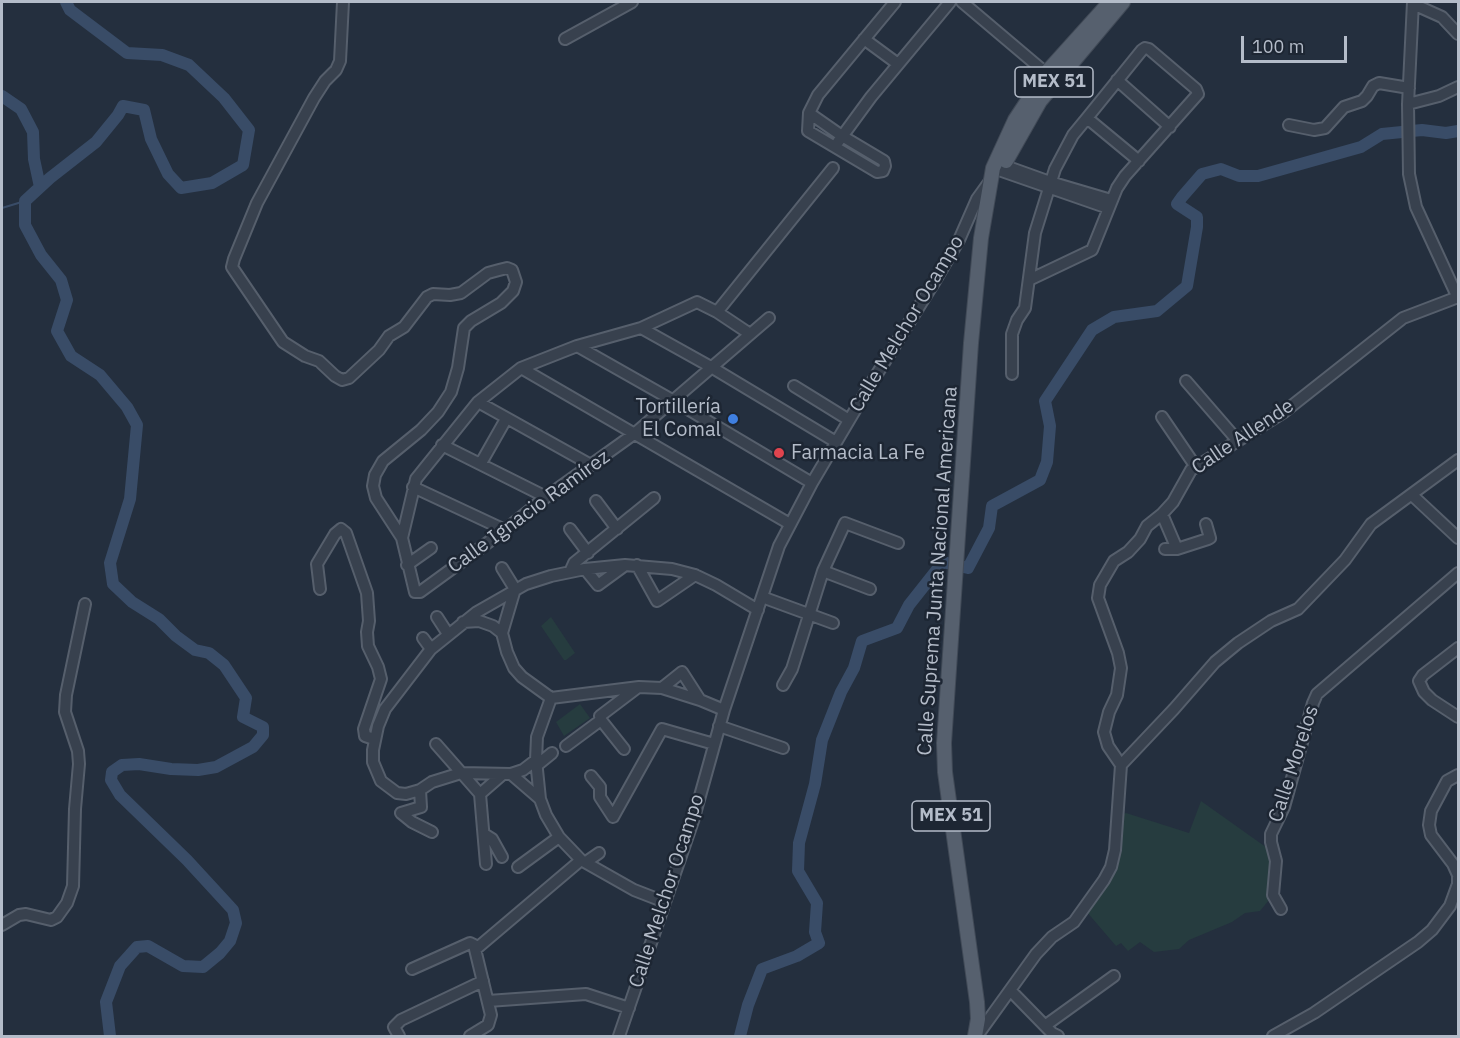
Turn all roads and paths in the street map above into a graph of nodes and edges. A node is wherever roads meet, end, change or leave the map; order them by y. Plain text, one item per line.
1 (343, 2) edge
2 (632, 2) edge
3 (894, 2) edge
4 (950, 2) edge
5 (962, 2) edge
6 (1110, 2) edge
7 (1123, 2) edge
8 (1413, 3) edge
9 (1458, 34) edge
10 (565, 39) dead end
11 (864, 39) junction
12 (898, 64) junction
13 (1046, 73) junction
14 (1117, 80) junction
15 (1458, 87) edge
16 (1409, 88) junction
17 (1408, 105) junction
18 (809, 113) junction
19 (1087, 118) junction
20 (1289, 125) dead end
21 (1170, 127) junction
22 (842, 136) junction
23 (835, 148) junction
24 (1139, 161) junction
25 (833, 168) dead end
26 (996, 171) junction
27 (1049, 185) junction
28 (1110, 204) junction
29 (1029, 280) junction
30 (1458, 298) edge
31 (717, 312) junction
32 (769, 318) dead end
33 (641, 328) junction
34 (750, 334) junction
35 (577, 346) junction
36 (711, 366) junction
37 (521, 368) junction
38 (1012, 374) dead end
39 (1186, 381) dead end
40 (794, 386) dead end
41 (674, 401) junction
42 (478, 402) junction
43 (1162, 417) dead end
44 (507, 419) junction
45 (849, 420) junction
46 (634, 434) junction
47 (1238, 441) junction
48 (836, 442) junction
49 (442, 445) junction
50 (1458, 460) edge
51 (481, 463) junction
52 (591, 465) junction
53 (1196, 467) junction
54 (812, 483) junction
55 (413, 487) junction
56 (1412, 495) junction
57 (546, 497) junction
58 (654, 498) dead end
59 (596, 501) dead end
60 (1162, 514) junction
61 (790, 524) junction
62 (1206, 524) dead end
63 (570, 529) dead end
64 (617, 529) junction
65 (505, 530) junction
66 (402, 538) junction
67 (1458, 538) edge
68 (898, 543) dead end
69 (432, 548) dead end
70 (588, 553) junction
71 (407, 565) junction
72 (625, 565) junction
73 (638, 566) junction
74 (502, 568) dead end
75 (585, 569) junction
76 (823, 571) junction
77 (570, 572) junction
78 (1458, 573) edge
79 (695, 575) junction
80 (320, 589) dead end
81 (515, 589) junction
82 (870, 589) dead end
83 (762, 597) junction
84 (85, 604) dead end
85 (758, 610) junction
86 (809, 615) junction
87 (437, 617) dead end
88 (463, 622) junction
89 (833, 623) dead end
90 (502, 633) junction
91 (448, 634) junction
92 (423, 638) dead end
93 (1458, 648) edge
94 (431, 649) junction
95 (783, 685) dead end
96 (639, 687) junction
97 (662, 688) junction
98 (551, 698) junction
99 (700, 700) junction
100 (724, 710) junction
101 (1458, 717) edge
102 (601, 720) junction
103 (719, 726) junction
104 (374, 739) junction
105 (436, 744) dead end
106 (714, 744) junction
107 (566, 746) dead end
108 (783, 748) dead end
109 (624, 749) dead end
110 (552, 753) dead end
111 (536, 763) junction
112 (1121, 765) junction
113 (461, 773) junction
114 (507, 774) junction
115 (1458, 775) edge
116 (594, 779) dead end
117 (420, 790) junction
118 (480, 794) junction
119 (540, 799) junction
120 (432, 832) dead end
121 (484, 834) junction
122 (560, 837) junction
123 (599, 853) dead end
124 (502, 857) dead end
125 (583, 861) junction
126 (486, 864) dead end
127 (518, 867) dead end
128 (1458, 893) edge
129 (665, 902) junction
130 (1281, 909) dead end
131 (2, 925) edge
132 (476, 949) junction
133 (412, 969) dead end
134 (1114, 976) dead end
135 (483, 981) junction
136 (1011, 991) junction
137 (488, 1001) junction
138 (629, 1008) junction
139 (1046, 1026) junction
140 (482, 1034) edge
141 (399, 1036) edge
142 (470, 1036) edge
143 (619, 1036) edge
144 (976, 1036) edge
145 (1058, 1036) edge
146 (1273, 1036) edge

1 - 66 street
2 - 10 street
3 - 11 street
4 - 12 street
5 - 13 street
6 - 13 main road, Calle Suprema Junta Nacional Americana / MEX 51
7 - 26 main road, Calle Suprema Junta Nacional Americana / MEX 51
8 - 9 street
8 - 16 street
11 - 12 street
11 - 18 street
12 - 22 street
13 - 26 main road, Calle Suprema Junta Nacional Americana / MEX 51
14 - 19 street
14 - 21 street
14 - 21 street
15 - 17 street
16 - 17 street
16 - 20 street
17 - 30 street
18 - 22 street
18 - 23 street
19 - 24 street
19 - 27 street
21 - 24 street
22 - 23 street
22 - 23 street
24 - 28 street
25 - 31 street
26 - 27 street
26 - 45 street, Calle Melchor Ocampo
26 - 144 main road, Calle Suprema Junta Nacional Americana / MEX 51
27 - 28 street
27 - 29 street
28 - 29 street
29 - 38 street
30 - 47 street, Calle Allende
31 - 33 street
31 - 34 street
32 - 34 street, Calle Ignacio Ramírez
33 - 35 street
33 - 36 street
34 - 36 street, Calle Ignacio Ramírez
35 - 37 street
35 - 41 street
36 - 41 street, Calle Ignacio Ramírez
36 - 48 street
37 - 42 street
37 - 46 street
39 - 47 street
40 - 45 street
41 - 46 street, Calle Ignacio Ramírez
41 - 54 street
42 - 44 street
42 - 49 street
43 - 53 street
44 - 51 street
44 - 52 street
45 - 48 street, Calle Melchor Ocampo
46 - 52 street, Calle Ignacio Ramírez
46 - 61 street
47 - 53 street, Calle Allende
48 - 54 street, Calle Melchor Ocampo
49 - 51 street
49 - 55 street
50 - 56 street
51 - 57 street
52 - 57 street, Calle Ignacio Ramírez
53 - 60 street, Calle Allende
54 - 61 street, Calle Melchor Ocampo
55 - 65 street
55 - 66 street
56 - 67 street
56 - 112 street
57 - 65 street, Calle Ignacio Ramírez
58 - 64 street
59 - 64 street
60 - 62 street
60 - 112 street, Calle Allende
61 - 83 street, Calle Melchor Ocampo
63 - 70 street
64 - 70 street
65 - 71 street, Calle Ignacio Ramírez
66 - 71 street
68 - 76 street
69 - 71 street
70 - 77 street
72 - 73 street
72 - 75 street
72 - 75 street
73 - 79 street
73 - 79 street
74 - 81 street
75 - 77 street
76 - 82 street
76 - 86 street
77 - 81 street
78 - 130 street, Calle Morelos
79 - 85 street
80 - 104 street
81 - 88 street
81 - 90 street
83 - 85 street, Calle Melchor Ocampo
83 - 86 street
84 - 131 street
85 - 100 street, Calle Melchor Ocampo
86 - 89 street
86 - 95 street
87 - 91 street
88 - 90 street
88 - 91 street
90 - 98 street
91 - 94 street
92 - 94 street
93 - 101 street
94 - 104 street
96 - 97 street
96 - 98 street
96 - 102 street
97 - 99 street
97 - 99 street
98 - 111 street
99 - 100 street
100 - 103 street, Calle Melchor Ocampo
102 - 107 street
102 - 109 street
103 - 106 street, Calle Melchor Ocampo
103 - 108 street
104 - 117 street
105 - 113 street
106 - 116 street
106 - 129 street, Calle Melchor Ocampo
110 - 111 street
111 - 114 street
111 - 119 street
112 - 136 street
113 - 114 street
113 - 117 street
113 - 118 street
114 - 118 street
114 - 119 street
115 - 128 street
117 - 120 street
118 - 121 street
119 - 122 street
121 - 124 street
121 - 126 street
122 - 125 street
122 - 127 street
123 - 125 street
125 - 129 street
125 - 132 street
128 - 146 street
129 - 138 street, Calle Melchor Ocampo
132 - 133 street
132 - 135 street
134 - 139 street
135 - 137 street
135 - 141 street
136 - 139 street
136 - 144 street
137 - 138 street
137 - 140 street
138 - 143 street, Calle Melchor Ocampo
139 - 145 street
140 - 142 street

